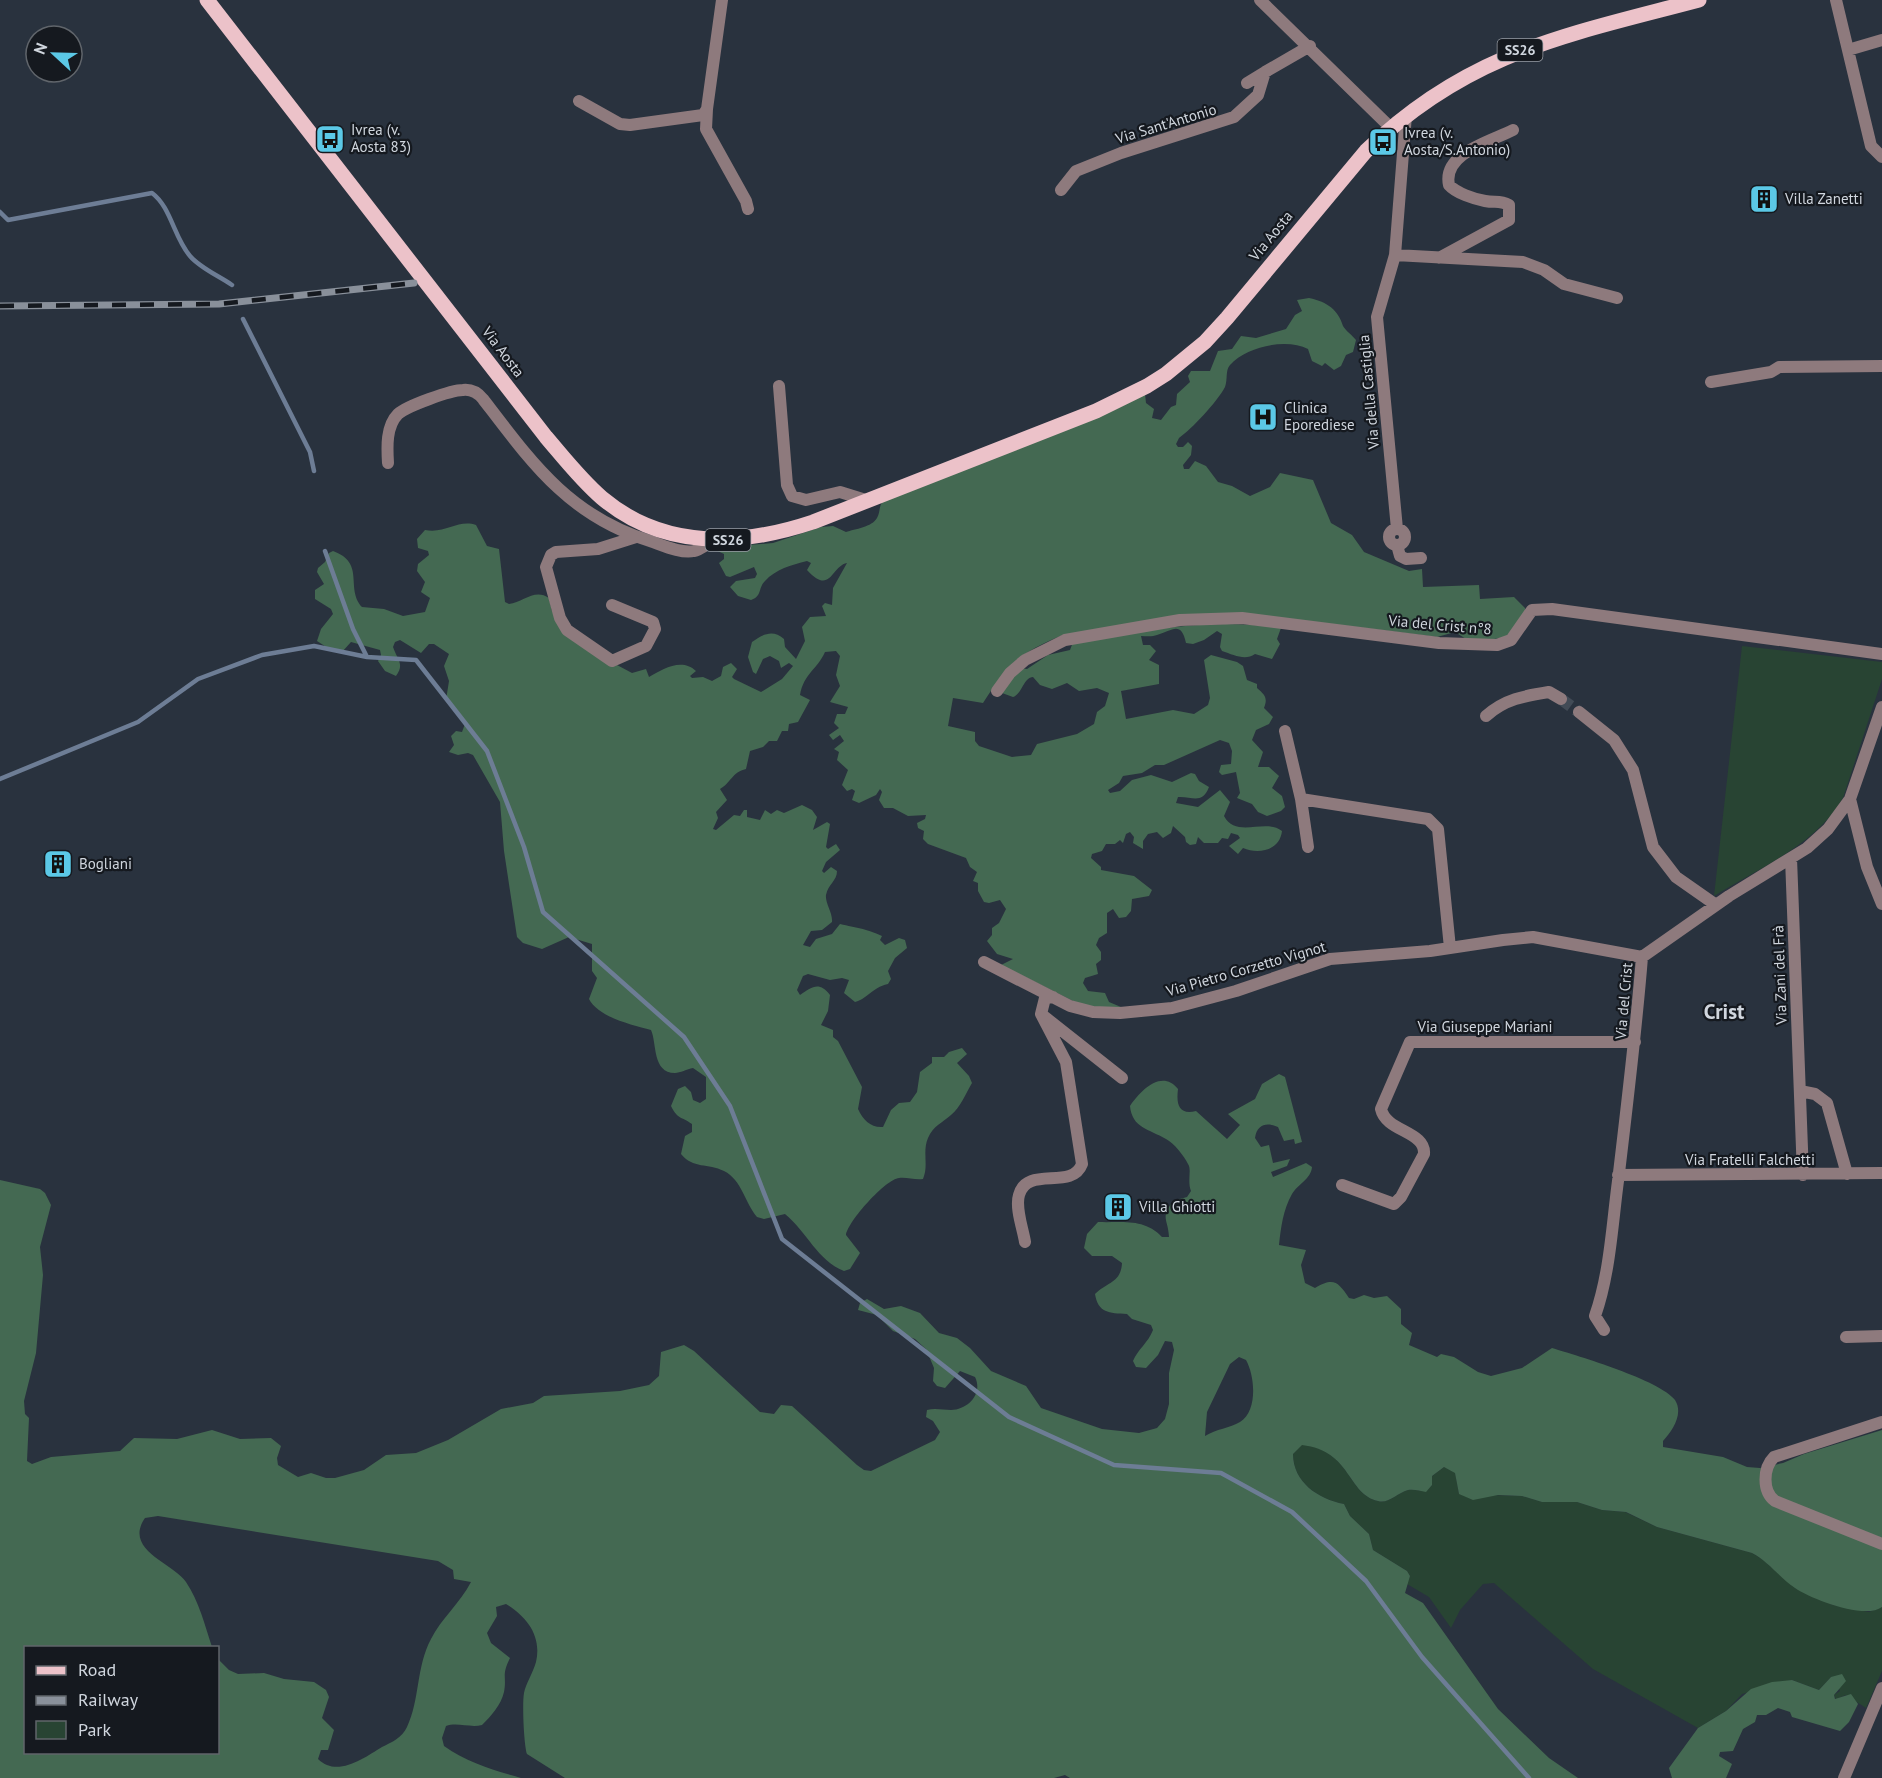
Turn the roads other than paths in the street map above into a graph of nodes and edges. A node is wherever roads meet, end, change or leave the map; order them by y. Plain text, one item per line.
1 (207, 0) edge
2 (722, 0) edge
3 (1260, 0) edge
4 (1699, 0) edge
5 (1836, 0) edge
6 (1882, 40) edge
7 (1310, 46) junction
8 (1848, 50) junction
9 (1265, 72) junction
10 (1247, 83) dead end
11 (579, 101) dead end
12 (707, 109) junction
13 (1406, 115) junction
14 (1390, 128) junction
15 (1514, 130) dead end
16 (1882, 157) edge
17 (1061, 190) dead end
18 (748, 209) dead end
19 (1395, 255) junction
20 (1438, 258) junction
21 (1617, 298) dead end
22 (1882, 366) edge
23 (1711, 382) dead end
24 (779, 386) dead end
25 (388, 463) dead end
26 (869, 501) junction
27 (636, 537) junction
28 (714, 540) junction
29 (1421, 558) dead end
30 (612, 605) dead end
31 (1882, 654) edge
32 (997, 691) dead end
33 (1561, 699) tunnel mouth
34 (1882, 707) edge
35 (1579, 712) tunnel mouth
36 (1486, 716) dead end
37 (1285, 731) dead end
38 (1301, 798) junction
39 (1850, 799) junction
40 (1308, 847) dead end
41 (1791, 858) junction
42 (1882, 904) edge
43 (1716, 905) junction
44 (1450, 948) junction
45 (1642, 957) junction
46 (984, 962) dead end
47 (1053, 997) junction
48 (1041, 1014) junction
49 (1635, 1042) junction
50 (1122, 1078) dead end
51 (1800, 1091) junction
52 (1882, 1173) edge
53 (1847, 1174) junction
54 (1618, 1175) junction
55 (1803, 1175) junction
56 (1342, 1185) dead end
57 (1025, 1242) dead end
58 (1604, 1330) dead end
59 (1882, 1336) edge
60 (1846, 1338) dead end
61 (1882, 1422) edge
62 (1882, 1545) edge
63 (1882, 1688) edge
64 (1845, 1778) edge

1 - 28 main road, Via Aosta / SS26
2 - 12 street
3 - 7 street
4 - 13 main road, Via Aosta / SS26
5 - 8 street
6 - 8 street
7 - 9 street
7 - 14 street
8 - 16 street
9 - 10 street
9 - 17 street, Via Sant'Antonio
11 - 12 street
12 - 18 street
13 - 14 main road, Via Aosta / SS26
13 - 19 street, Via della Castiglia
14 - 26 main road, Via Aosta / SS26
15 - 20 street
19 - 20 street
19 - 29 street, Via della Castiglia
20 - 21 street
22 - 23 street
24 - 26 street
25 - 27 street
26 - 28 main road, Via Aosta / SS26
27 - 28 street
27 - 30 street
31 - 32 street, Via del Crist n°8
33 - 36 street
34 - 39 street, Via del Crist
35 - 43 street
37 - 38 street
38 - 40 street
38 - 44 street
39 - 41 street, Via del Crist
39 - 42 street
41 - 43 street, Via del Crist
41 - 51 street, Via Zani del Frà
43 - 45 street, Via del Crist
44 - 45 street, Via Pietro Corzetto Vignot
44 - 47 street, Via Pietro Corzetto Vignot
45 - 49 street, Via del Crist
46 - 47 street, Via Pietro Corzetto Vignot
47 - 48 street
48 - 50 street
48 - 57 street
49 - 54 street, Via del Crist
49 - 56 street, Via Giuseppe Mariani
51 - 53 street
51 - 55 street, Via Zani del Frà
52 - 53 street, Via Fratelli Falchetti
53 - 55 street, Via Fratelli Falchetti
54 - 55 street, Via Fratelli Falchetti
54 - 58 street, Via del Crist
59 - 60 street
61 - 62 street
63 - 64 street

